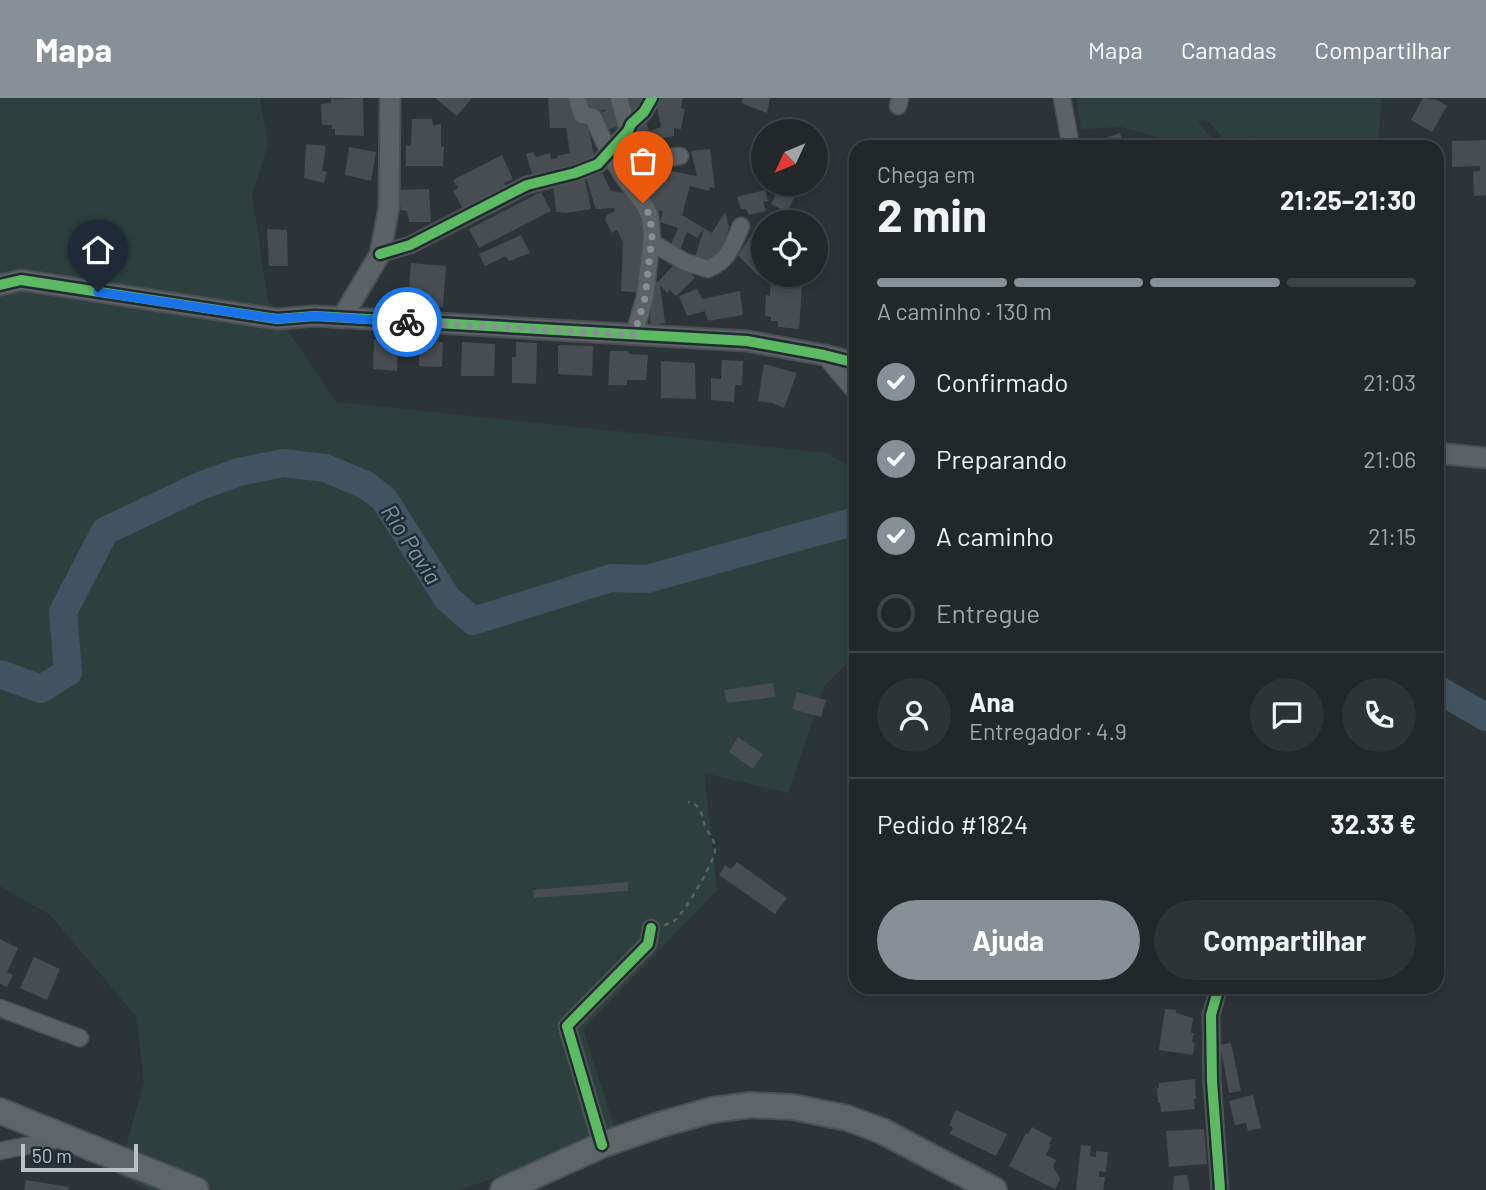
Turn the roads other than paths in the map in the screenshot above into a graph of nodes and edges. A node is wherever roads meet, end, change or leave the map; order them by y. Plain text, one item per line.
1 (390, 98) edge
2 (578, 98) edge
3 (619, 98) edge
4 (652, 98) edge
5 (1062, 98) edge
6 (628, 131) junction
7 (1070, 140) edge
8 (680, 156) dead end
9 (612, 158) junction
10 (741, 226) dead end
11 (651, 242) junction
12 (380, 254) junction
13 (0, 285) edge
14 (342, 318) junction
15 (634, 335) junction
16 (824, 355) junction
17 (849, 361) edge
18 (849, 385) edge
19 (1444, 454) edge
20 (1486, 458) edge
21 (651, 928) road end
22 (1217, 994) edge
23 (0, 1008) edge
24 (80, 1038) dead end
25 (0, 1111) edge
26 (24, 1121) junction
27 (67, 1138) junction
28 (602, 1145) junction
29 (8, 1149) edge
30 (195, 1190) edge
31 (503, 1190) edge
32 (994, 1190) edge
33 (1220, 1190) edge

1 - 12 street
2 - 9 street
3 - 6 street
4 - 6 street
5 - 7 street
6 - 9 street
8 - 9 street
9 - 11 street
9 - 12 street
10 - 11 street
11 - 15 street
12 - 14 street
13 - 14 street
14 - 15 street
15 - 16 street
16 - 17 street
16 - 18 street
19 - 20 street
21 - 28 street
22 - 33 street
23 - 24 street
25 - 26 main road
26 - 27 main road
26 - 29 street
27 - 29 street
27 - 30 main road
28 - 31 main road
28 - 32 main road

